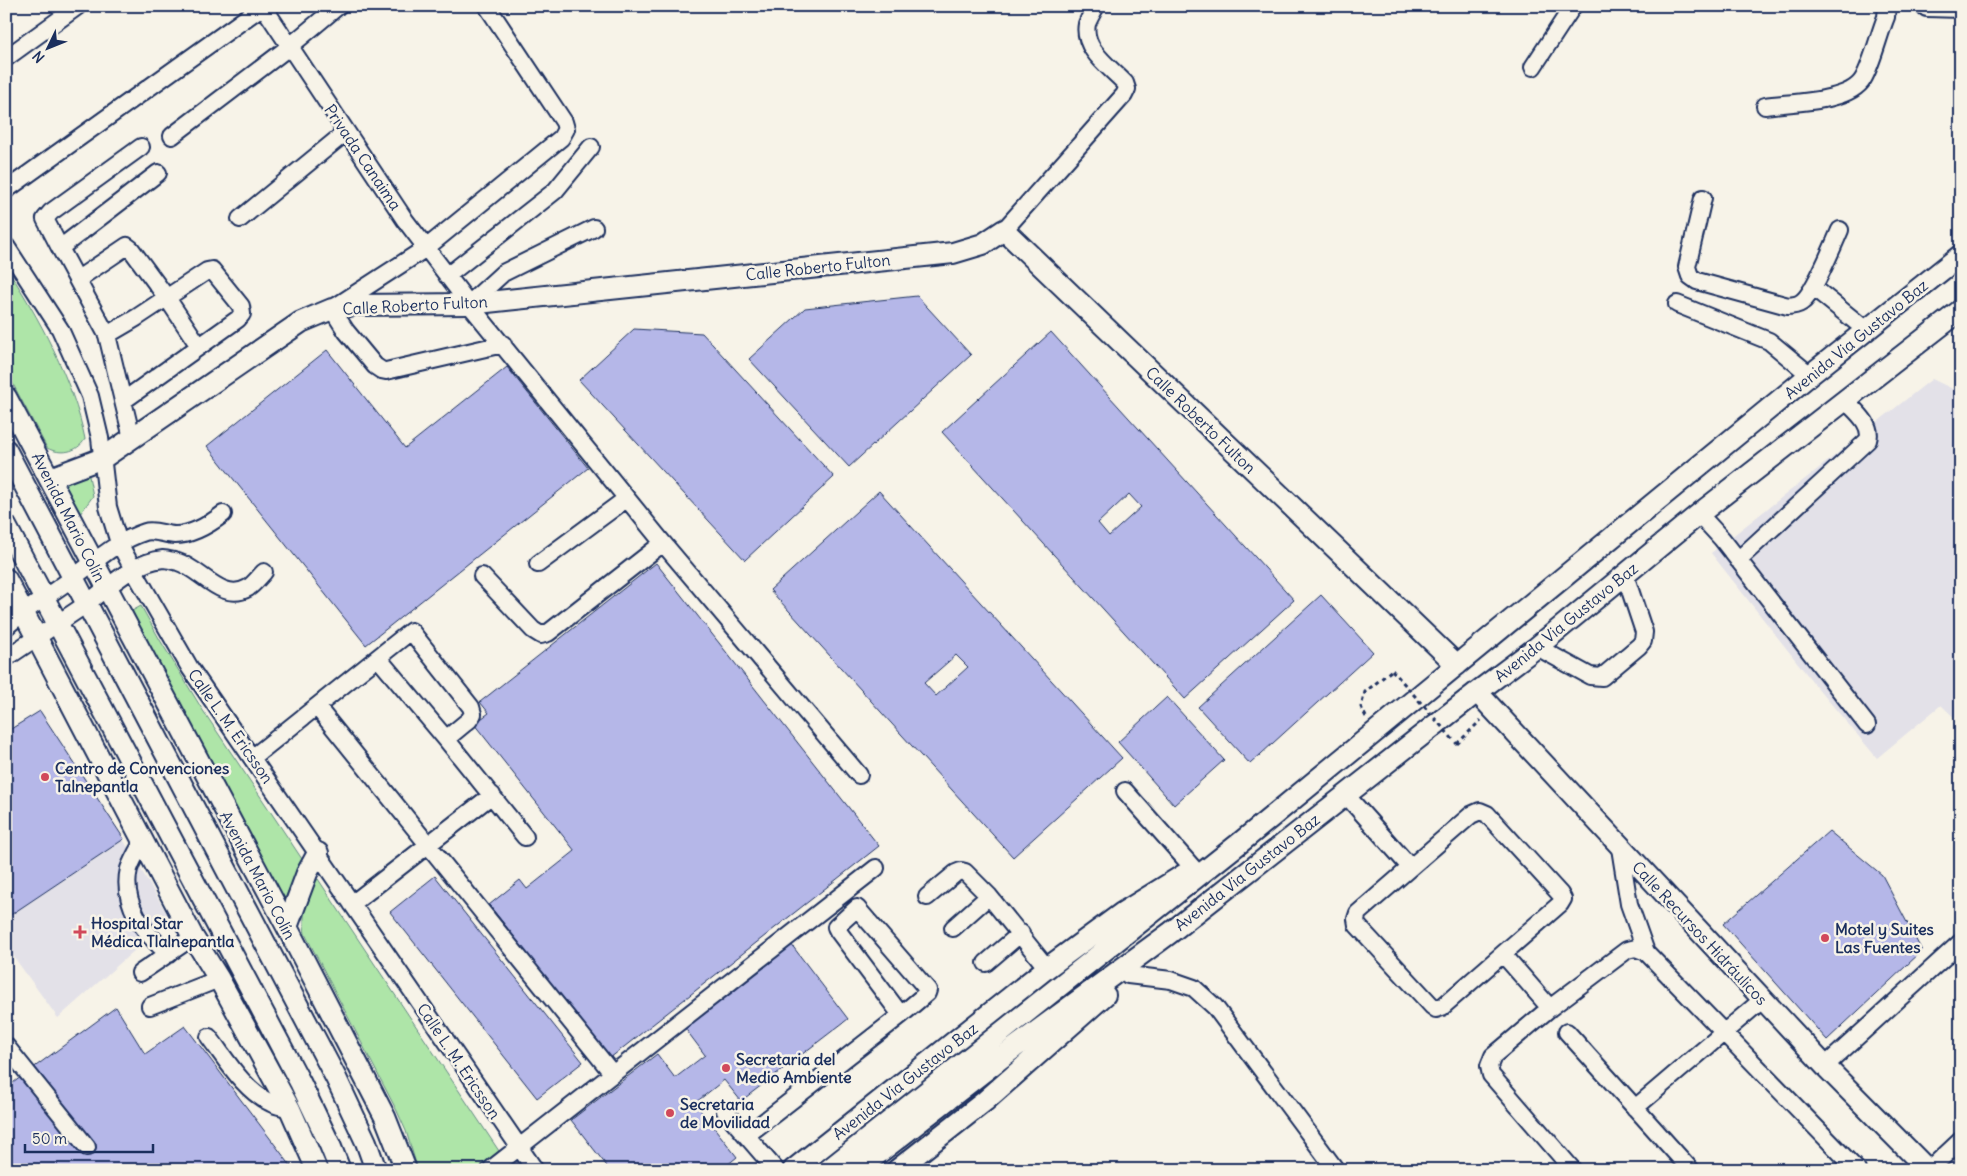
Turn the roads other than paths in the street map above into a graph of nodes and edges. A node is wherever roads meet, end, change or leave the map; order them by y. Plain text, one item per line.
1 (78, 6) edge
2 (263, 6) edge
3 (338, 6) edge
4 (487, 6) edge
5 (1096, 6) edge
6 (1573, 6) edge
7 (1887, 6) edge
8 (1927, 6) edge
9 (1961, 7) edge
10 (289, 47) junction
11 (6, 58) edge
12 (1533, 67) dead end
13 (1764, 106) dead end
14 (346, 132) junction
15 (172, 136) dead end
16 (141, 147) dead end
17 (591, 147) dead end
18 (158, 173) dead end
19 (6, 190) edge
20 (1704, 198) dead end
21 (240, 219) dead end
22 (594, 228) dead end
23 (1004, 230) junction
24 (1840, 230) dead end
25 (6, 246) edge
26 (60, 248) junction
27 (426, 248) junction
28 (1961, 255) edge
29 (447, 276) junction
30 (78, 279) junction
31 (1813, 287) junction
32 (167, 298) junction
33 (469, 304) junction
34 (1677, 304) dead end
35 (332, 309) junction
36 (1961, 310) edge
37 (1866, 330) junction
38 (107, 334) junction
39 (503, 344) junction
40 (199, 346) junction
41 (1810, 375) junction
42 (6, 397) edge
43 (1845, 400) junction
44 (123, 401) junction
45 (132, 438) junction
46 (6, 450) edge
47 (103, 458) junction
48 (50, 478) junction
49 (626, 499) junction
50 (223, 514) dead end
51 (1699, 514) junction
52 (6, 526) edge
53 (119, 543) junction
54 (663, 543) junction
55 (1738, 560) junction
56 (93, 562) junction
57 (538, 564) dead end
58 (133, 569) junction
59 (264, 572) dead end
60 (1625, 575) junction
61 (482, 576) dead end
62 (74, 577) junction
63 (6, 579) edge
64 (107, 589) junction
65 (45, 598) junction
66 (87, 603) junction
67 (23, 612) junction
68 (58, 623) junction
69 (6, 627) edge
70 (36, 638) junction
71 (1537, 647) junction
72 (6, 658) edge
73 (378, 658) junction
74 (1457, 665) junction
75 (1477, 692) junction
76 (317, 707) junction
77 (1867, 726) dead end
78 (446, 738) junction
79 (252, 758) junction
80 (858, 775) dead end
81 (1124, 791) dead end
82 (492, 795) junction
83 (1346, 796) junction
84 (525, 837) dead end
85 (143, 841) junction
86 (1241, 842) junction
87 (429, 845) junction
88 (1620, 848) junction
89 (318, 853) junction
90 (1410, 867) junction
91 (876, 868) dead end
92 (1194, 869) junction
93 (199, 892) junction
94 (989, 896) junction
95 (927, 897) dead end
96 (352, 904) junction
97 (177, 905) junction
98 (287, 927) junction
99 (953, 928) dead end
100 (1020, 933) junction
101 (1170, 933) junction
102 (193, 937) junction
103 (1961, 942) edge
104 (1646, 952) junction
105 (169, 954) junction
106 (1504, 954) junction
107 (986, 963) dead end
108 (1047, 968) junction
109 (140, 973) dead end
110 (1128, 975) junction
111 (219, 980) junction
112 (1762, 1000) junction
113 (150, 1006) dead end
114 (1550, 1008) junction
115 (901, 1015) junction
116 (1567, 1032) dead end
117 (1725, 1032) junction
118 (209, 1037) dead end
119 (6, 1046) edge
120 (1825, 1066) junction
121 (612, 1073) junction
122 (290, 1108) junction
123 (1635, 1108) junction
124 (725, 1111) dead end
125 (747, 1135) junction
126 (1961, 1140) edge
127 (87, 1147) dead end
128 (518, 1148) junction
129 (317, 1170) edge
130 (340, 1170) edge
131 (376, 1170) edge
132 (406, 1170) edge
133 (490, 1170) edge
134 (535, 1170) edge
135 (776, 1170) edge
136 (793, 1170) edge
137 (828, 1170) edge
138 (857, 1170) edge
139 (898, 1170) edge
140 (1336, 1170) edge
141 (1573, 1170) edge
142 (1691, 1170) edge
143 (1857, 1170) edge
144 (1928, 1170) edge

1 - 11 street
2 - 10 street, Privada Canaima
2 - 19 street
3 - 10 street
4 - 27 street
5 - 23 street
6 - 12 street
7 - 13 street
8 - 9 main road
10 - 14 street, Privada Canaima
10 - 15 street
14 - 21 street
14 - 27 street, Privada Canaima
16 - 26 street
17 - 29 street
18 - 26 street
20 - 31 street
22 - 33 street
23 - 33 main road, Calle Roberto Fulton
23 - 74 main road, Calle Roberto Fulton
24 - 31 street
25 - 47 street, Calle L. M. Ericsson
26 - 30 street
27 - 29 street, Privada Canaima
27 - 35 street
28 - 37 main road, Avenida Via Gustavo Baz
29 - 33 street, Privada Canaima
30 - 32 street
30 - 38 street
31 - 37 street
32 - 38 street
32 - 40 street
32 - 40 street
33 - 35 main road, Calle Roberto Fulton
33 - 39 street, Privada Canaima
34 - 41 street
35 - 39 street
35 - 45 main road, Calle Roberto Fulton
36 - 43 main road, Avenida Via Gustavo Baz
37 - 41 main road, Avenida Via Gustavo Baz
38 - 44 street
39 - 49 street, Privada Canaima
40 - 44 street
41 - 74 main road, Avenida Via Gustavo Baz
42 - 48 main road, Avenida Mario Colín
43 - 51 main road, Avenida Via Gustavo Baz
43 - 55 street
44 - 45 street
45 - 47 main road, Calle Roberto Fulton
46 - 62 main road, Avenida Mario Colín
47 - 48 main road, Calle Roberto Fulton
47 - 53 street, Calle L. M. Ericsson
48 - 56 main road, Avenida Mario Colín
49 - 54 street, Privada Canaima
49 - 57 street
50 - 53 street
51 - 55 street
51 - 60 main road, Avenida Via Gustavo Baz
52 - 65 main road
53 - 56 street
53 - 58 street, Calle L. M. Ericsson
54 - 61 street
54 - 80 street, Privada Canaima
55 - 77 street
56 - 62 street
56 - 64 main road, Avenida Mario Colín
58 - 59 street
58 - 64 street
58 - 79 street, Calle L. M. Ericsson
60 - 71 main road, Avenida Via Gustavo Baz
60 - 71 street
62 - 65 street
62 - 66 main road, Avenida Mario Colín
63 - 67 main road
64 - 66 street
64 - 98 main road, Avenida Mario Colín
65 - 67 street
65 - 68 main road
66 - 68 street
66 - 131 main road, Avenida Mario Colín
67 - 69 street
67 - 70 main road
68 - 70 street
68 - 93 main road
70 - 72 street
70 - 85 main road
71 - 75 main road, Avenida Via Gustavo Baz
73 - 76 street
73 - 78 street
73 - 78 street
74 - 86 main road, Avenida Via Gustavo Baz
75 - 83 main road, Avenida Via Gustavo Baz
75 - 88 main road, Calle Recursos Hidráulicos
76 - 79 street
76 - 87 street
78 - 82 street
79 - 89 street, Calle L. M. Ericsson
81 - 92 street
82 - 84 street
82 - 87 street
83 - 90 street
83 - 101 main road, Avenida Via Gustavo Baz
85 - 97 main road
85 - 105 street
86 - 92 main road, Avenida Via Gustavo Baz
86 - 137 main road, Avenida Via Gustavo Baz
87 - 96 street
87 - 121 street
88 - 104 street
88 - 112 main road, Calle Recursos Hidráulicos
89 - 96 street, Calle L. M. Ericsson
89 - 98 main road
90 - 106 street
90 - 106 street
91 - 121 street
92 - 108 main road, Avenida Via Gustavo Baz
93 - 97 main road
93 - 130 main road
94 - 95 street
94 - 99 street
94 - 100 street
96 - 128 street, Calle L. M. Ericsson
97 - 102 main road
98 - 132 main road, Avenida Mario Colín
100 - 107 street
100 - 108 street
101 - 110 main road, Avenida Via Gustavo Baz
101 - 138 main road, Avenida Via Gustavo Baz
102 - 105 street
102 - 111 main road
103 - 120 street
104 - 114 street
104 - 117 street
105 - 109 street
106 - 114 street
108 - 136 main road, Avenida Via Gustavo Baz
110 - 139 main road, Avenida Via Gustavo Baz
110 - 140 street
111 - 113 street
111 - 122 main road
112 - 117 street
112 - 120 main road, Calle Recursos Hidráulicos
114 - 141 street
115 - 115 street
115 - 125 street
116 - 123 street
117 - 123 street
117 - 143 street
118 - 122 street
119 - 127 street
120 - 144 main road, Calle Recursos Hidráulicos
121 - 128 street
122 - 129 main road
123 - 142 street
124 - 125 street
125 - 135 street
126 - 144 street
128 - 133 street
128 - 134 street, Calle L. M. Ericsson

